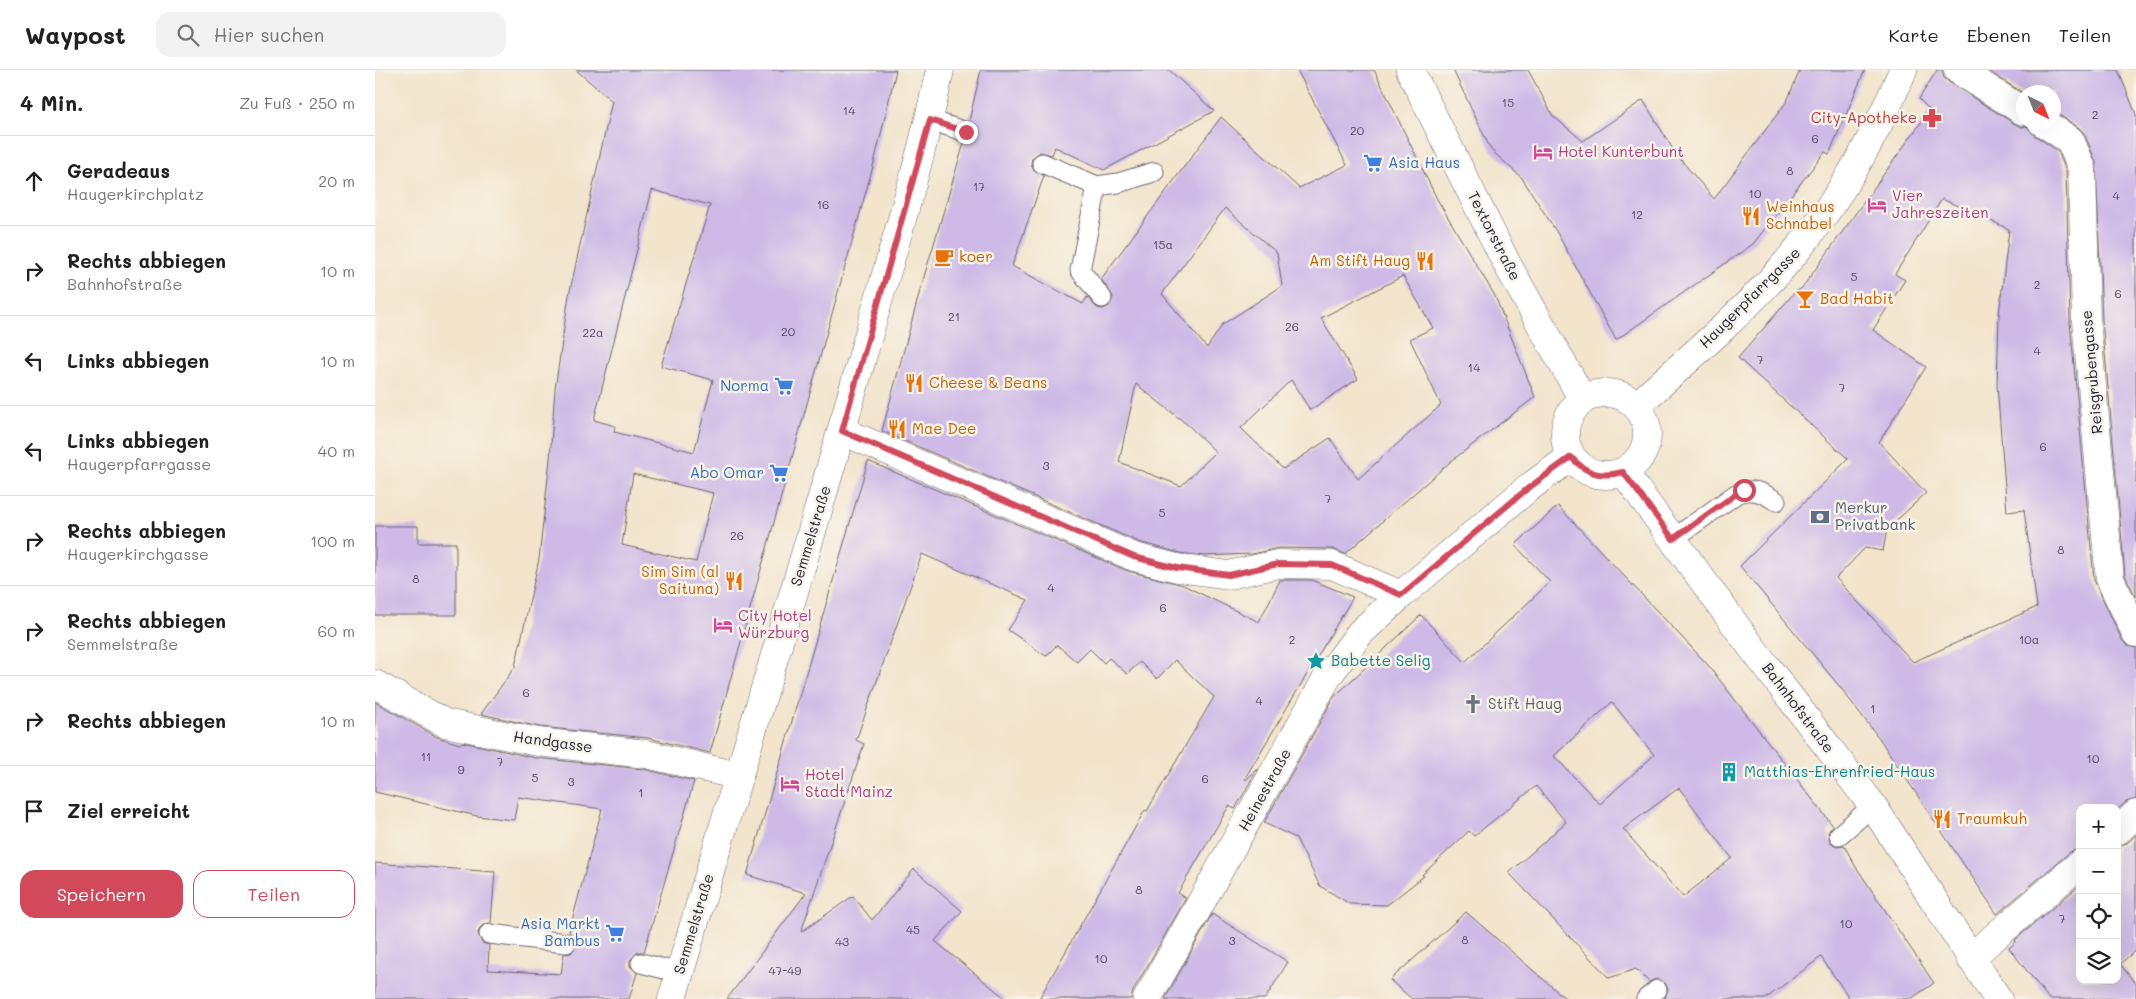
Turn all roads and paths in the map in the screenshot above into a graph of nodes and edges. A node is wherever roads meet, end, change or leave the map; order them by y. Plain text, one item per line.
1 (940, 70) edge
2 (1410, 70) edge
3 (1903, 70) edge
4 (1959, 70) edge
5 (2016, 107) edge
6 (930, 120) junction
7 (2054, 130) edge
8 (966, 132) dead end
9 (1041, 163) dead end
10 (1154, 172) dead end
11 (1097, 186) junction
12 (1102, 298) dead end
13 (1583, 400) junction
14 (1636, 406) junction
15 (842, 431) junction
16 (1571, 457) junction
17 (1623, 472) junction
18 (1776, 501) dead end
19 (1673, 539) junction
20 (1401, 595) junction
21 (2136, 633) edge
22 (375, 684) edge
23 (739, 776) junction
24 (1873, 806) junction
25 (2136, 814) edge
26 (2121, 827) edge
27 (1839, 835) dead end
28 (2076, 867) edge
29 (489, 934) dead end
30 (566, 943) dead end
31 (1970, 958) junction
32 (641, 963) dead end
33 (679, 973) junction
34 (672, 999) edge
35 (1147, 999) edge
36 (1998, 999) edge

1 - 6 street, Semmelstraße
2 - 13 street, Textorstraße
3 - 14 street, Haugerpfarrgasse
4 - 5 street
6 - 8 lane
6 - 15 street, Semmelstraße
7 - 21 street, Reisgrubengasse
9 - 11 lane
10 - 11 lane
11 - 12 lane
13 - 14 street
13 - 16 street
14 - 17 street
15 - 20 street
15 - 23 street, Semmelstraße
16 - 17 street
16 - 20 street
17 - 19 street, Bahnhofstraße
18 - 19 lane
19 - 24 street, Bahnhofstraße
20 - 35 street, Heinestraße
22 - 23 street, Handgasse
23 - 33 street, Semmelstraße
24 - 27 lane
24 - 31 street, Bahnhofstraße
25 - 26 street
28 - 31 street
29 - 30 lane
31 - 36 street, Bahnhofstraße
32 - 33 lane
33 - 34 street, Semmelstraße

